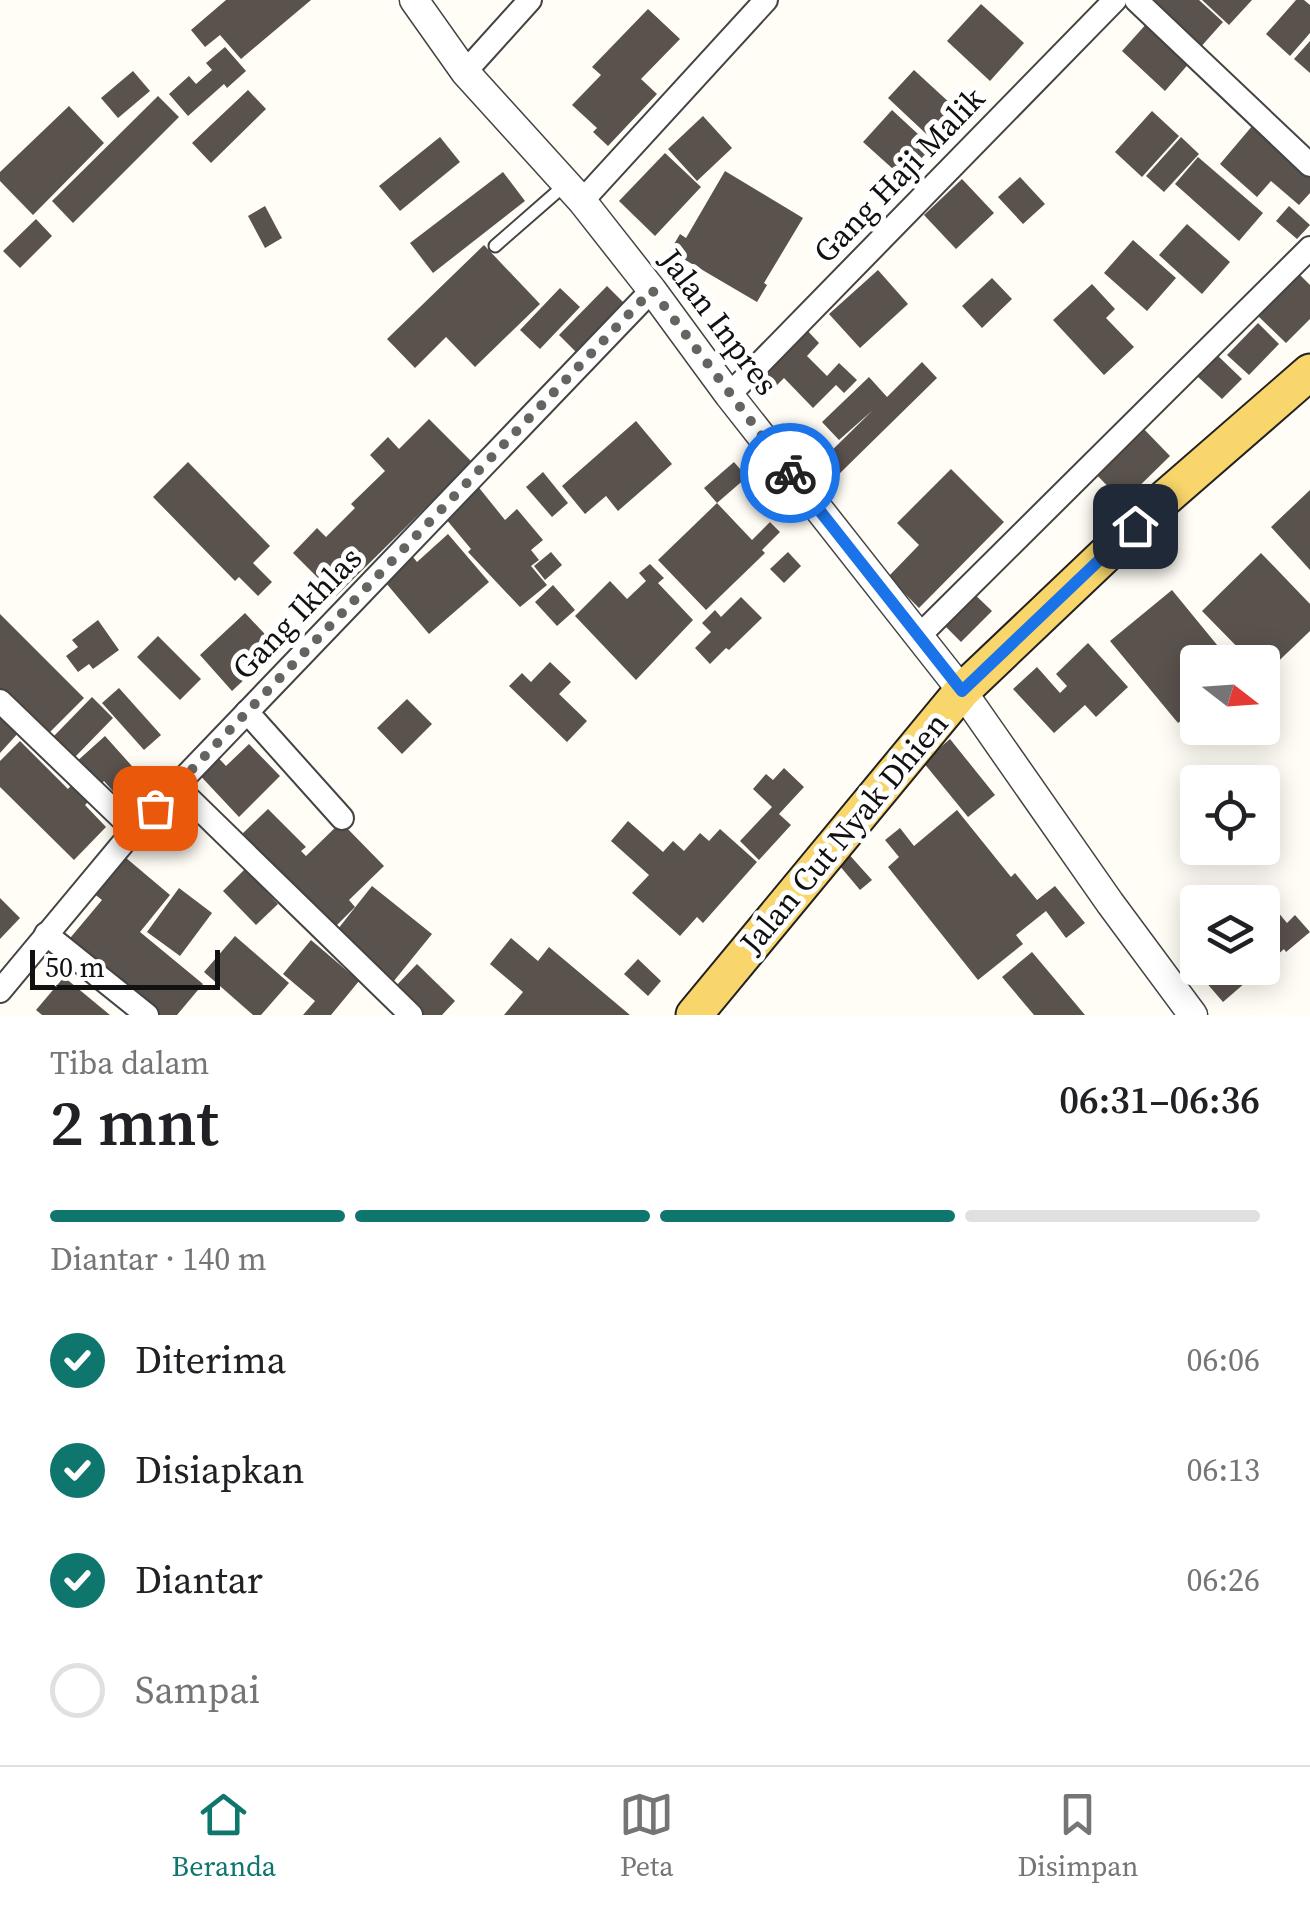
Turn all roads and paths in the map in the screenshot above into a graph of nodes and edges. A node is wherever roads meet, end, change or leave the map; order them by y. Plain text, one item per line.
1 (414, 0) edge
2 (530, 0) edge
3 (766, 0) edge
4 (1115, 0) edge
5 (1136, 0) edge
6 (465, 72) junction
7 (1310, 166) edge
8 (574, 193) junction
9 (495, 246) dead end
10 (1310, 248) edge
11 (652, 290) junction
12 (1310, 372) edge
13 (729, 395) junction
14 (918, 637) junction
15 (962, 691) junction
16 (0, 701) edge
17 (248, 712) junction
18 (176, 786) junction
19 (342, 818) dead end
20 (134, 830) junction
21 (46, 934) junction
22 (0, 991) edge
23 (1182, 1011) edge
24 (147, 1015) edge
25 (412, 1015) edge
26 (694, 1015) edge

1 - 6 street, Jalan Inpres
2 - 6 street
3 - 8 street
4 - 13 street, Gang Haji Malik
5 - 7 street
6 - 8 street, Jalan Inpres
8 - 9 lane
8 - 11 street, Jalan Inpres
10 - 14 street
11 - 13 street, Jalan Inpres
11 - 17 street, Gang Ikhlas
12 - 15 main road, Jalan Cut Nyak Dhien
13 - 14 street, Jalan Inpres
14 - 15 street, Jalan Inpres
15 - 23 street, Jalan Inpres
15 - 26 main road, Jalan Cut Nyak Dhien
16 - 20 street
17 - 18 street, Gang Ikhlas
17 - 19 street
18 - 20 street, Gang Ikhlas
18 - 25 street
20 - 21 street, Gang Ikhlas
21 - 22 street, Gang Ikhlas
21 - 24 street

